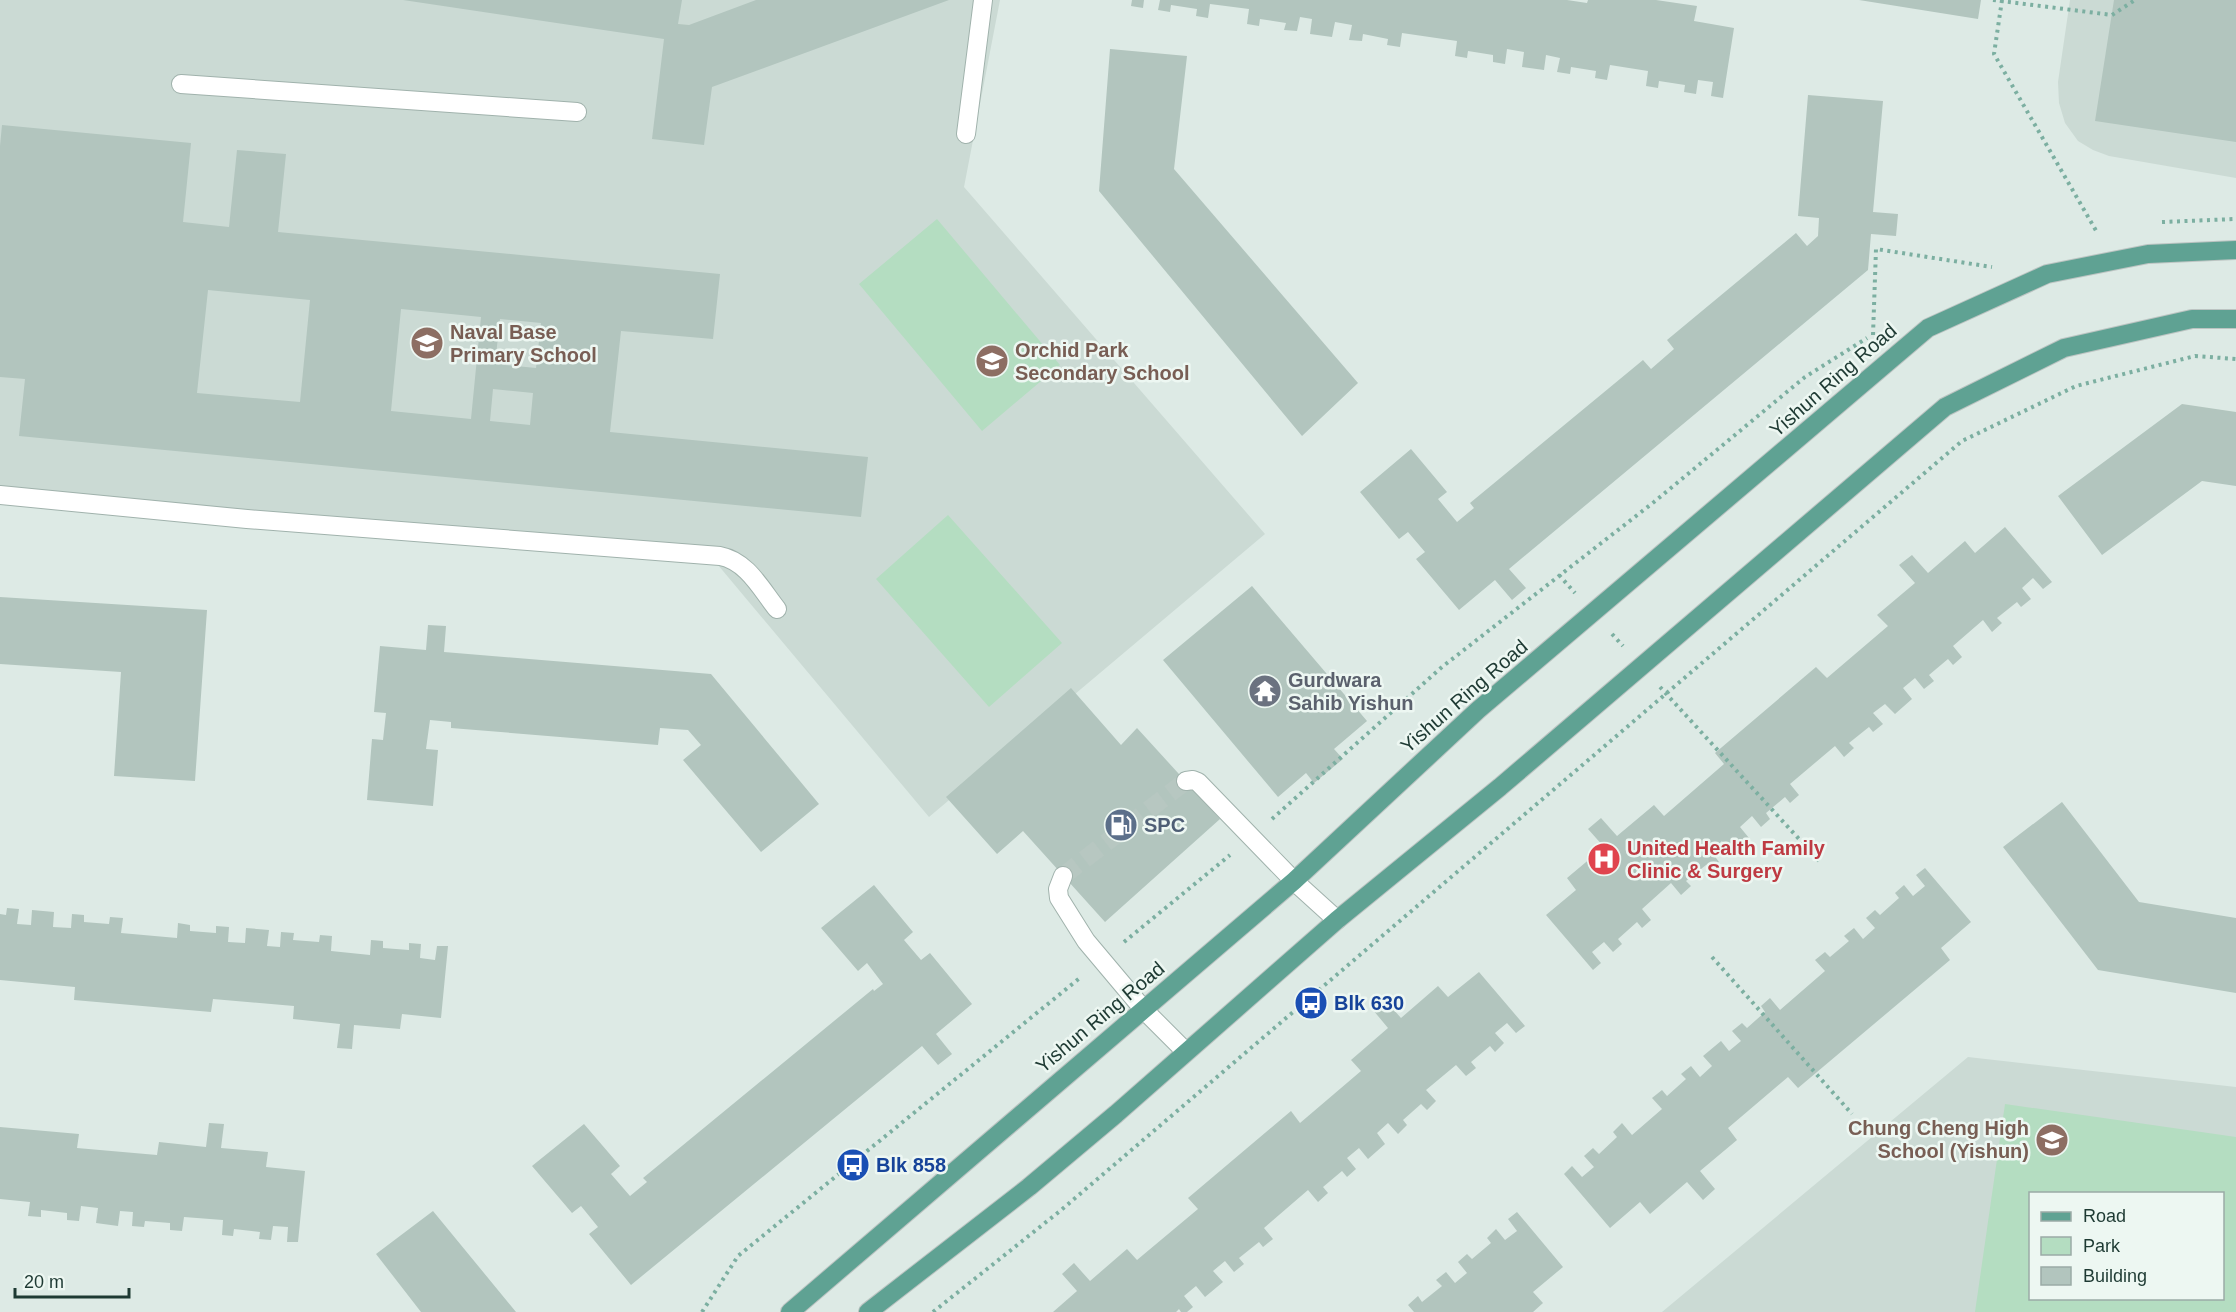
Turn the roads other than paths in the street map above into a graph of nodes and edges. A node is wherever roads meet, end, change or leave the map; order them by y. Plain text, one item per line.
1 (983, 0) edge
2 (181, 84) dead end
3 (577, 112) dead end
4 (966, 134) dead end
5 (2236, 250) edge
6 (2236, 319) edge
7 (0, 495) edge
8 (777, 609) dead end
9 (1186, 781) dead end
10 (1063, 876) dead end
11 (1294, 881) junction
12 (1337, 920) junction
13 (1144, 1010) junction
14 (1186, 1052) junction
15 (790, 1312) edge
16 (867, 1312) edge

1 - 4 lane
2 - 3 lane
5 - 11 main road, Yishun Ring Road
6 - 12 main road
7 - 8 lane
9 - 11 lane
10 - 13 lane
11 - 12 lane
11 - 13 main road, Yishun Ring Road
12 - 14 main road
13 - 14 lane
13 - 15 main road, Yishun Ring Road
14 - 16 main road

